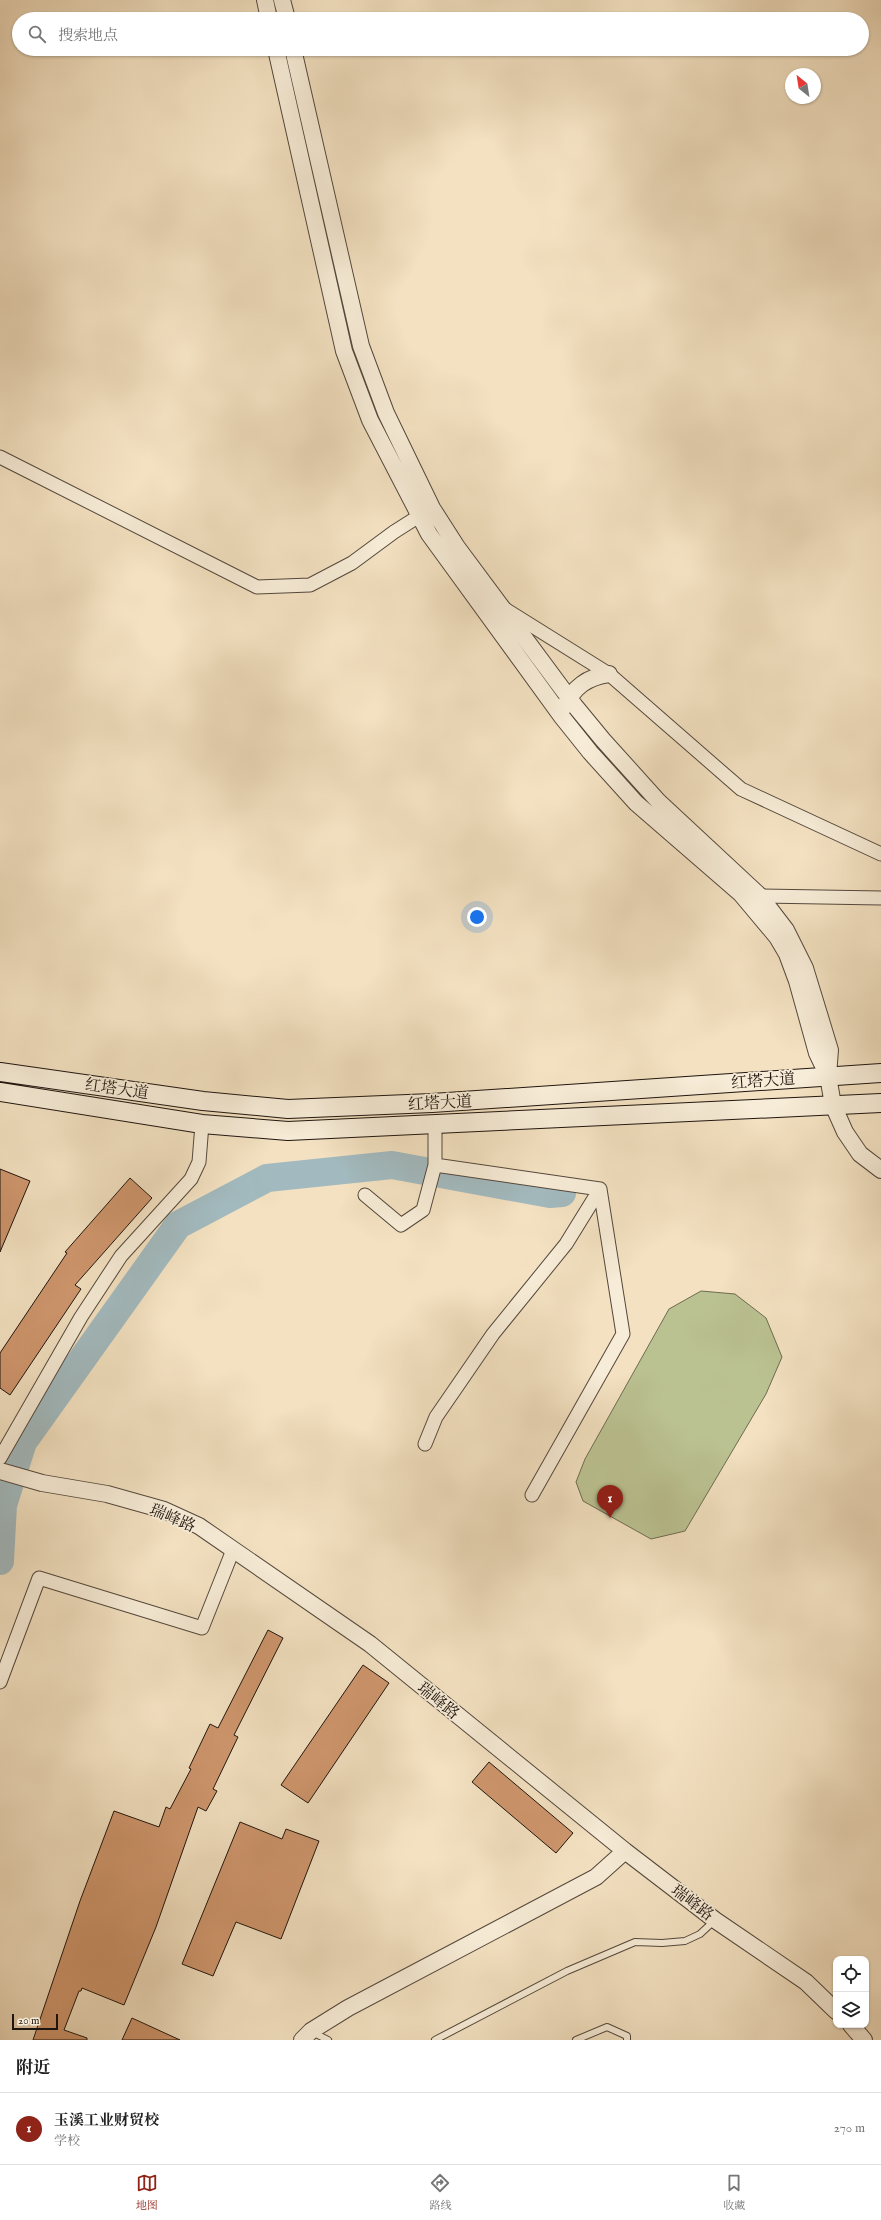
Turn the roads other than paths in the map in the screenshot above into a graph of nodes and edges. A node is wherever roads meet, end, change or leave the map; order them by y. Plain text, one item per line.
1 (265, 0) edge
2 (282, 0) edge
3 (268, 12) edge
4 (285, 12) edge
5 (278, 56) edge
6 (295, 56) edge
7 (0, 457) edge
8 (426, 512) junction
9 (504, 608) junction
10 (608, 674) junction
11 (569, 697) junction
12 (562, 717) junction
13 (881, 854) edge
14 (881, 898) edge
15 (754, 899) junction
16 (0, 1072) edge
17 (881, 1073) edge
18 (828, 1076) junction
19 (0, 1092) edge
20 (881, 1103) edge
21 (833, 1106) junction
22 (202, 1124) junction
23 (435, 1126) junction
24 (435, 1167) junction
25 (881, 1170) edge
26 (600, 1189) junction
27 (365, 1195) dead end
28 (425, 1444) dead end
29 (0, 1458) edge
30 (0, 1470) edge
31 (532, 1495) dead end
32 (233, 1550) junction
33 (0, 1682) edge
34 (625, 1851) junction
35 (715, 1920) junction
36 (833, 2008) edge
37 (854, 2028) edge
38 (306, 2036) edge
39 (328, 2040) edge
40 (435, 2040) edge
41 (576, 2040) edge
42 (627, 2040) edge
43 (864, 2040) edge

1 - 3 street
2 - 4 street
5 - 8 street
6 - 8 street
7 - 8 street
8 - 9 street
8 - 12 street
9 - 10 street
9 - 11 street
10 - 11 street
10 - 13 street
11 - 12 street
11 - 15 street
12 - 15 street
14 - 15 street
15 - 18 street
16 - 18 main road, 红塔大道
17 - 18 main road, 红塔大道
18 - 21 street
19 - 22 main road, 红塔大道
20 - 21 main road, 红塔大道
21 - 23 main road, 红塔大道
21 - 25 street
22 - 23 main road, 红塔大道
22 - 29 street
23 - 24 street
24 - 26 street
24 - 27 street
26 - 28 street
26 - 31 street
30 - 32 street, 瑞峰路
32 - 33 street
32 - 34 street, 瑞峰路
34 - 35 street, 瑞峰路
34 - 38 street
35 - 36 street, 瑞峰路
35 - 40 lane
37 - 43 street
38 - 39 lane
41 - 42 lane

